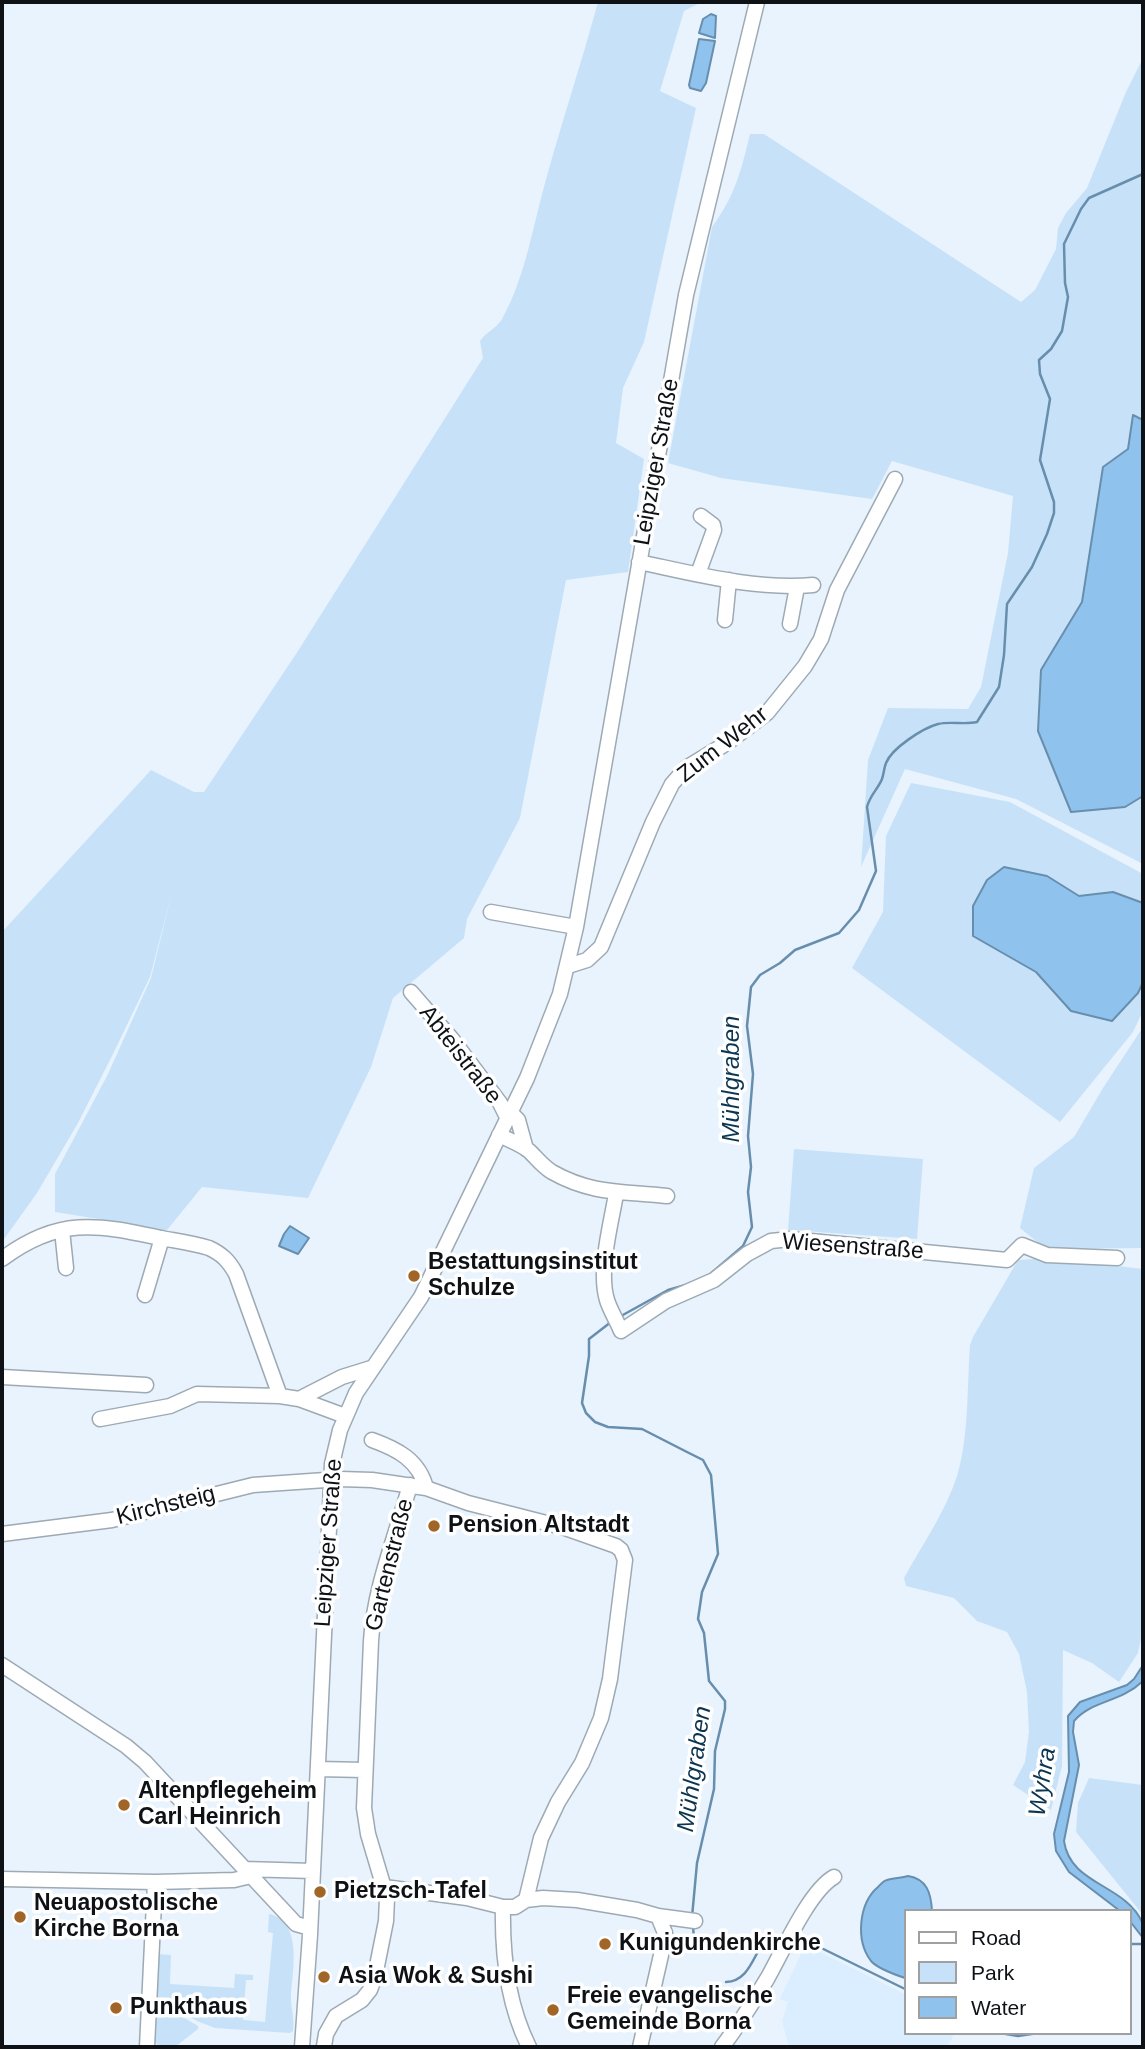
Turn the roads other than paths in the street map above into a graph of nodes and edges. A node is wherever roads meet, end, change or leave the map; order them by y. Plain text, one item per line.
1 (757, 2) edge
2 (895, 479) dead end
3 (701, 516) dead end
4 (639, 562) junction
5 (698, 574) junction
6 (729, 580) junction
7 (813, 585) dead end
8 (796, 587) junction
9 (725, 620) dead end
10 (790, 624) dead end
11 (491, 912) dead end
12 (576, 927) junction
13 (568, 966) junction
14 (411, 992) dead end
15 (512, 1117) junction
16 (499, 1135) junction
17 (527, 1149) junction
18 (617, 1194) junction
19 (667, 1196) dead end
20 (62, 1230) junction
21 (162, 1238) junction
22 (1117, 1258) dead end
23 (2, 1259) edge
24 (66, 1268) dead end
25 (145, 1295) dead end
26 (371, 1368) junction
27 (2, 1377) edge
28 (146, 1385) dead end
29 (280, 1396) junction
30 (299, 1399) junction
31 (345, 1416) junction
32 (100, 1419) dead end
33 (372, 1440) dead end
34 (330, 1480) junction
35 (410, 1485) junction
36 (426, 1488) junction
37 (2, 1534) edge
38 (2, 1665) edge
39 (318, 1769) junction
40 (364, 1770) junction
41 (313, 1871) junction
42 (247, 1873) junction
43 (834, 1877) dead end
44 (2, 1879) edge
45 (155, 1882) junction
46 (384, 1887) junction
47 (526, 1900) junction
48 (503, 1907) junction
49 (658, 1916) junction
50 (691, 1920) dead end
51 (310, 1928) junction
52 (303, 2045) edge
53 (147, 2047) edge
54 (325, 2047) edge
55 (529, 2047) edge
56 (640, 2047) edge
57 (722, 2047) edge

1 - 4 street, Leipziger Straße
2 - 13 street, Zum Wehr
3 - 5 street
4 - 5 street
4 - 12 street, Leipziger Straße
5 - 6 street
6 - 8 street
6 - 9 street
7 - 8 street
8 - 10 street
11 - 12 street
12 - 13 street, Leipziger Straße
13 - 15 street, Leipziger Straße
14 - 15 street, Abteistraße
15 - 16 street, Leipziger Straße
15 - 17 street
16 - 17 street
16 - 26 street, Leipziger Straße
17 - 18 street
18 - 19 street
18 - 22 street, Wiesenstraße
20 - 21 street
20 - 23 street
20 - 24 street
21 - 25 street
21 - 29 street
26 - 30 street
26 - 31 street, Leipziger Straße
27 - 28 street
29 - 30 street
29 - 32 street
30 - 31 street
31 - 34 street, Leipziger Straße
33 - 36 street
34 - 35 street, Kirchsteig
34 - 37 street, Kirchsteig
34 - 39 street, Leipziger Straße
35 - 36 street, Kirchsteig
35 - 40 street, Gartenstraße
36 - 47 street, Kirchsteig
38 - 42 street
39 - 40 street
39 - 41 street, Leipziger Straße
40 - 46 street, Gartenstraße
41 - 42 street
41 - 51 street, Leipziger Straße
42 - 45 street
42 - 51 street
43 - 57 street
44 - 45 street
45 - 53 street
46 - 48 street
46 - 54 street, Gartenstraße
47 - 48 street
47 - 49 street
48 - 55 street
49 - 50 street
49 - 56 street
51 - 52 street, Leipziger Straße
52 - 54 street

